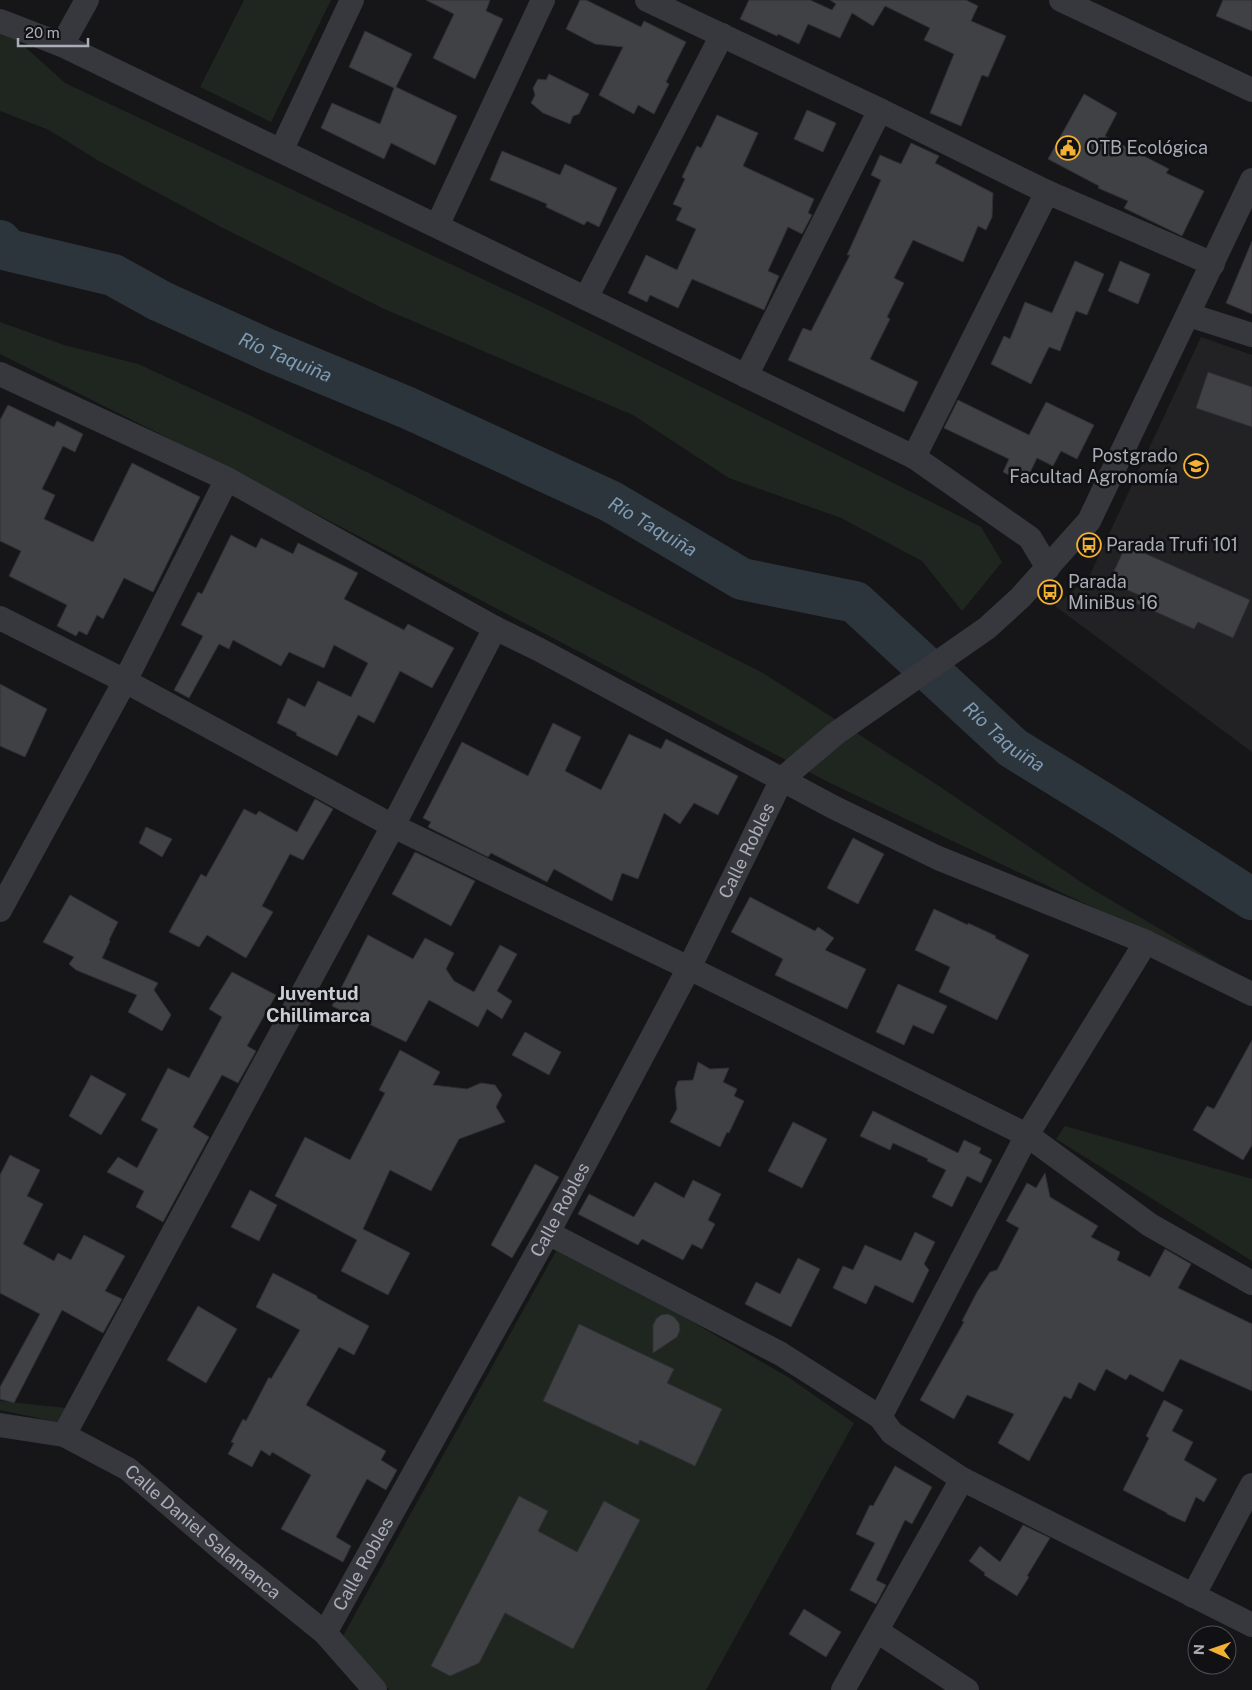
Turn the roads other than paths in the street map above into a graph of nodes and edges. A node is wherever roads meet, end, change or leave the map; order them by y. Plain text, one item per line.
1 (87, 0) edge
2 (352, 0) edge
3 (543, 0) edge
4 (646, 0) edge
5 (1061, 0) edge
6 (0, 21) edge
7 (722, 35) junction
8 (62, 44) junction
9 (1252, 90) edge
10 (880, 110) junction
11 (281, 151) junction
12 (1252, 180) edge
13 (1047, 192) junction
14 (436, 226) junction
15 (1213, 264) junction
16 (586, 298) junction
17 (1189, 315) junction
18 (1252, 336) edge
19 (0, 374) edge
20 (746, 376) junction
21 (914, 457) junction
22 (227, 479) junction
23 (1048, 568) junction
24 (0, 618) edge
25 (495, 628) junction
26 (125, 681) junction
27 (782, 780) junction
28 (394, 826) junction
29 (0, 910) edge
30 (1146, 942) junction
31 (689, 968) junction
32 (1252, 994) edge
33 (1027, 1135) junction
34 (548, 1233) junction
35 (1252, 1283) edge
36 (880, 1417) junction
37 (0, 1424) edge
38 (64, 1435) junction
39 (962, 1479) junction
40 (1252, 1485) edge
41 (1193, 1596) junction
42 (1252, 1625) edge
43 (877, 1631) junction
44 (324, 1634) junction
45 (375, 1690) edge
46 (843, 1690) edge
47 (967, 1690) edge

1 - 8 street
2 - 11 street
3 - 14 street
4 - 7 street
5 - 9 street
6 - 8 street
7 - 10 street
7 - 16 street
8 - 11 street
10 - 13 street
10 - 20 street
11 - 14 street
12 - 15 street
13 - 15 street
13 - 21 street
14 - 16 street
15 - 17 street
16 - 20 street
17 - 18 street
17 - 23 street
19 - 22 street
20 - 21 street
21 - 23 street
22 - 25 street
22 - 26 street
23 - 27 street
24 - 26 street
25 - 27 street
25 - 28 street
26 - 28 street
26 - 29 street
27 - 30 street
27 - 31 street, Calle Robles
28 - 31 street
28 - 38 street
30 - 32 street
30 - 33 street
31 - 33 street
31 - 34 street, Calle Robles
33 - 35 street
33 - 36 street
34 - 36 street
34 - 44 street, Calle Robles
36 - 39 street
37 - 38 street, Calle Daniel Salamanca
38 - 44 street, Calle Daniel Salamanca
39 - 41 street
39 - 43 street
40 - 41 street
41 - 42 street
43 - 46 street
43 - 47 street
44 - 45 street, Calle Daniel Salamanca

